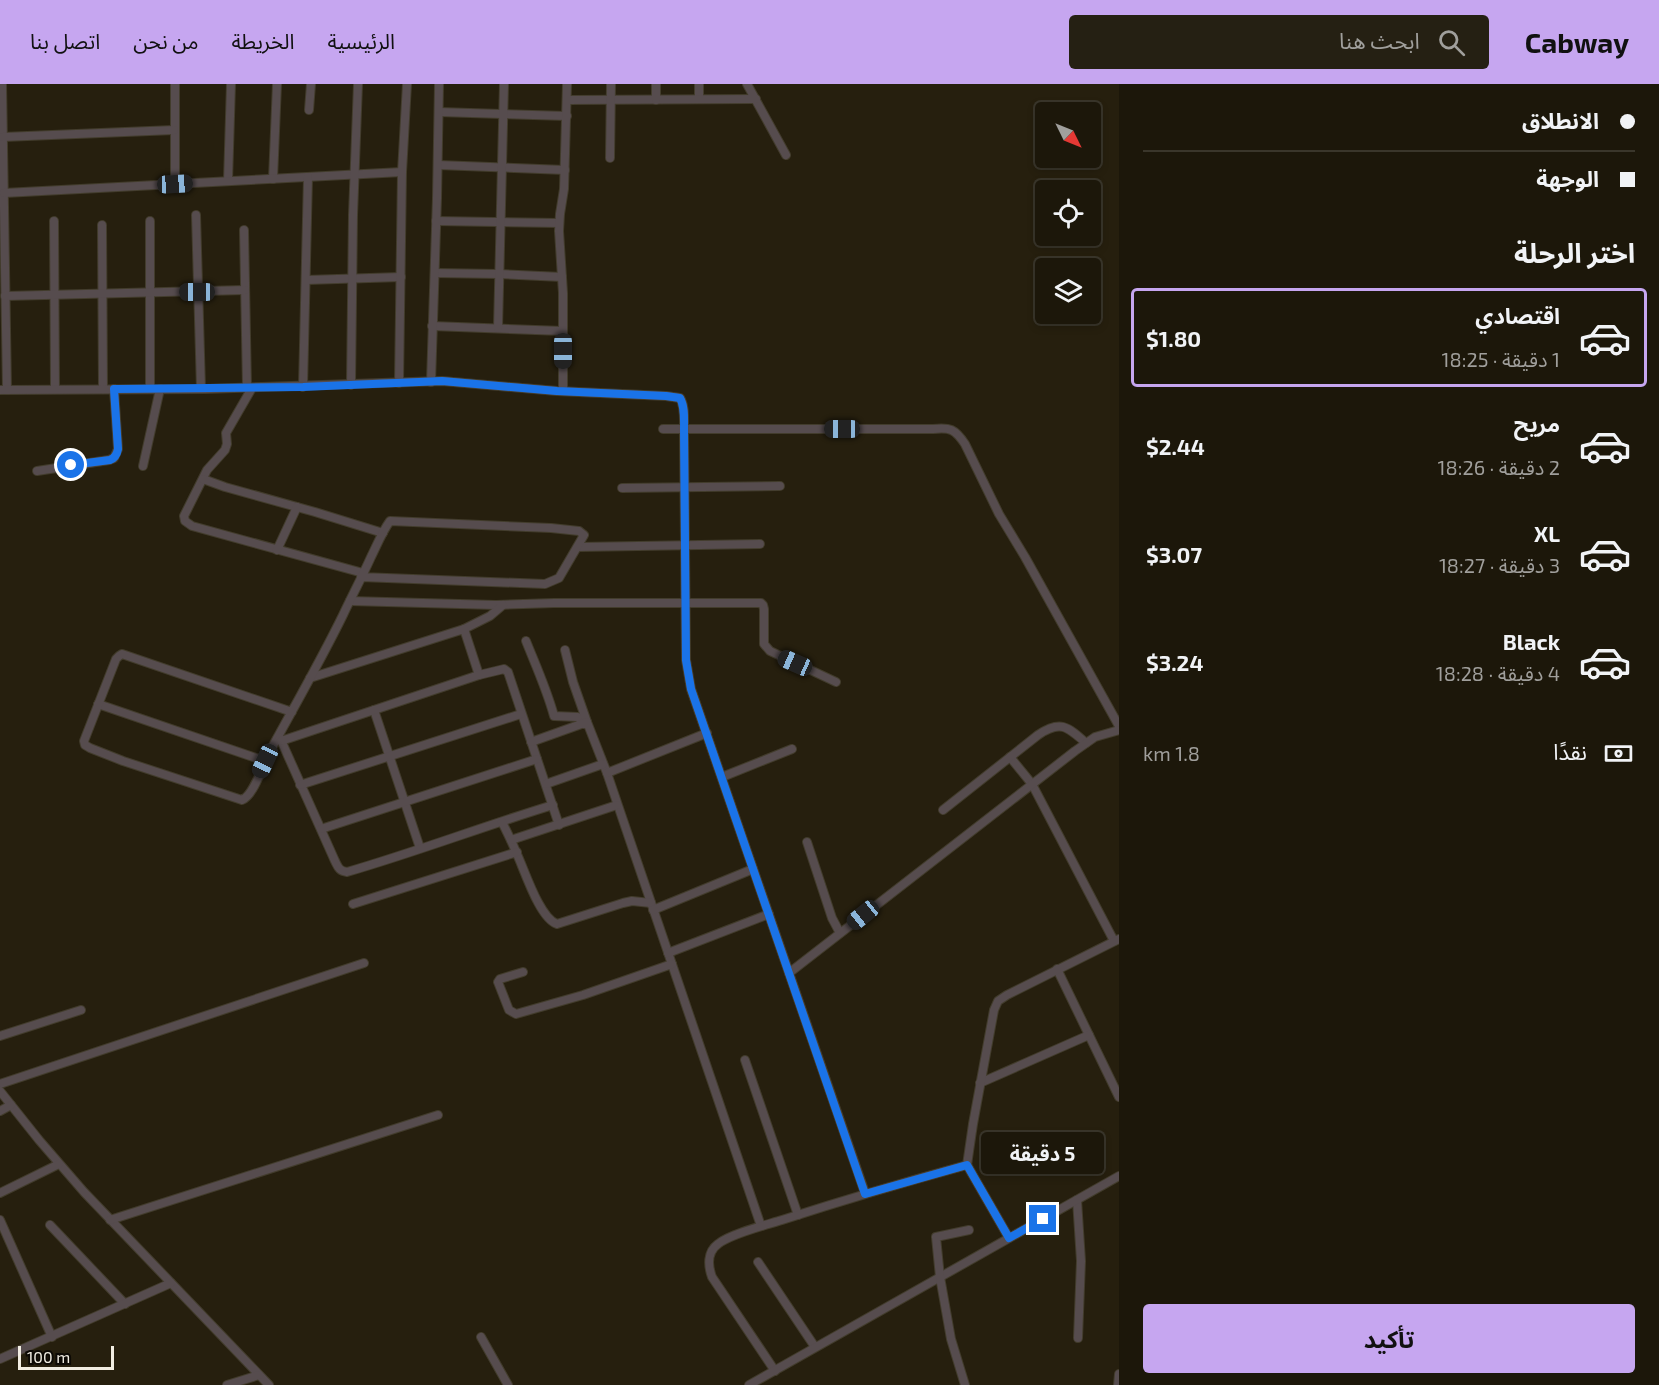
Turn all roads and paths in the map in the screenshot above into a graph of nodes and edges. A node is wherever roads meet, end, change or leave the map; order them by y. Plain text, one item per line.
1 (2, 84) edge
2 (174, 84) edge
3 (231, 84) edge
4 (277, 84) edge
5 (311, 84) edge
6 (358, 84) edge
7 (407, 84) edge
8 (439, 84) edge
9 (504, 84) edge
10 (567, 84) edge
11 (611, 84) edge
12 (656, 84) edge
13 (699, 84) edge
14 (747, 84) edge
15 (699, 99) junction
16 (756, 99) junction
17 (567, 100) junction
18 (611, 100) junction
19 (656, 100) junction
20 (309, 110) dead end
21 (439, 112) junction
22 (503, 114) junction
23 (567, 116) junction
24 (174, 130) junction
25 (3, 137) junction
26 (786, 155) dead end
27 (610, 158) dead end
28 (438, 165) junction
29 (502, 168) junction
30 (565, 170) junction
31 (402, 172) junction
32 (355, 174) junction
33 (308, 177) junction
34 (273, 179) junction
35 (228, 181) junction
36 (175, 184) junction
37 (4, 193) junction
38 (196, 215) dead end
39 (54, 221) dead end
40 (150, 221) dead end
41 (436, 221) junction
42 (500, 221) junction
43 (560, 223) junction
44 (102, 225) dead end
45 (244, 230) dead end
46 (435, 273) junction
47 (499, 274) junction
48 (401, 277) junction
49 (562, 277) junction
50 (353, 278) junction
51 (306, 280) junction
52 (245, 290) junction
53 (197, 292) junction
54 (102, 293) junction
55 (150, 293) junction
56 (54, 295) junction
57 (5, 296) junction
58 (432, 326) junction
59 (498, 328) junction
60 (563, 331) junction
61 (399, 382) junction
62 (431, 382) junction
63 (351, 384) junction
64 (303, 387) junction
65 (250, 388) junction
66 (55, 389) junction
67 (104, 389) junction
68 (114, 389) junction
69 (150, 389) junction
70 (160, 389) junction
71 (201, 389) junction
72 (3, 390) edge
73 (563, 391) junction
74 (663, 429) dead end
75 (684, 429) junction
76 (143, 466) dead end
77 (38, 471) dead end
78 (203, 480) junction
79 (780, 486) dead end
80 (622, 488) dead end
81 (685, 488) junction
82 (297, 507) junction
83 (383, 533) junction
84 (760, 544) dead end
85 (685, 546) junction
86 (578, 548) junction
87 (277, 550) junction
88 (362, 575) junction
89 (350, 601) junction
90 (685, 604) junction
91 (503, 605) junction
92 (464, 629) junction
93 (526, 641) dead end
94 (566, 650) dead end
95 (479, 675) junction
96 (310, 678) junction
97 (836, 682) dead end
98 (98, 704) junction
99 (374, 710) junction
100 (292, 712) junction
101 (521, 714) junction
102 (585, 723) junction
103 (1119, 728) edge
104 (707, 733) junction
105 (280, 739) junction
106 (531, 742) junction
107 (1086, 743) junction
108 (792, 749) dead end
109 (389, 756) junction
110 (1010, 757) junction
111 (537, 759) junction
112 (265, 761) junction
113 (603, 764) junction
114 (606, 773) junction
115 (722, 777) junction
116 (546, 784) junction
117 (1032, 784) junction
118 (300, 785) junction
119 (404, 802) junction
120 (553, 805) junction
121 (617, 806) junction
122 (943, 810) dead end
123 (502, 822) junction
124 (560, 825) junction
125 (321, 829) junction
126 (511, 840) junction
127 (807, 842) dead end
128 (420, 848) junction
129 (517, 852) junction
130 (753, 869) junction
131 (353, 904) dead end
132 (652, 906) junction
133 (769, 914) junction
134 (840, 933) junction
135 (1117, 940) edge
136 (668, 953) junction
137 (364, 963) dead end
138 (672, 964) junction
139 (1057, 969) junction
140 (523, 972) dead end
141 (789, 973) junction
142 (81, 1010) dead end
143 (1089, 1035) junction
144 (0, 1036) edge
145 (745, 1060) dead end
146 (980, 1083) junction
147 (0, 1084) edge
148 (0, 1091) edge
149 (1119, 1096) edge
150 (11, 1105) junction
151 (0, 1111) edge
152 (438, 1115) dead end
153 (59, 1164) junction
154 (967, 1165) junction
155 (1119, 1176) edge
156 (0, 1193) edge
157 (865, 1194) junction
158 (1077, 1200) junction
159 (798, 1215) junction
160 (0, 1220) edge
161 (110, 1220) junction
162 (50, 1225) dead end
163 (761, 1226) junction
164 (969, 1230) dead end
165 (1009, 1238) junction
166 (758, 1262) dead end
167 (940, 1277) junction
168 (171, 1283) junction
169 (125, 1304) junction
170 (51, 1336) junction
171 (481, 1337) dead end
172 (1078, 1338) dead end
173 (815, 1347) junction
174 (0, 1359) edge
175 (775, 1371) junction
176 (1119, 1374) edge
177 (259, 1375) junction
178 (227, 1385) edge
179 (269, 1385) edge
180 (508, 1385) edge
181 (749, 1385) edge
182 (965, 1385) edge
183 (1119, 1385) edge

1 - 25 street
2 - 24 street
3 - 35 street
4 - 34 street
5 - 20 street
6 - 32 street
7 - 31 street
8 - 21 street
9 - 22 street
10 - 17 street
11 - 18 street
12 - 19 street
13 - 15 street
14 - 16 street
15 - 16 street
15 - 19 street
16 - 26 street
17 - 18 street
17 - 23 street
18 - 19 street
18 - 27 street
21 - 22 street
21 - 28 street
22 - 23 street
22 - 29 street
23 - 30 street
24 - 25 street
24 - 36 street
25 - 37 street
28 - 29 street
28 - 41 street
29 - 30 street
29 - 42 street
30 - 43 street
31 - 32 street
31 - 48 street
32 - 33 street
32 - 50 street
33 - 34 street
33 - 51 street
34 - 35 street
35 - 36 street
36 - 37 street
37 - 57 street
38 - 53 street
39 - 56 street
40 - 55 street
41 - 42 street
41 - 46 street
42 - 43 street
42 - 47 street
43 - 49 street
44 - 54 street
45 - 52 street
46 - 47 street
46 - 58 street
47 - 49 street
47 - 59 street
48 - 50 street
48 - 61 street
49 - 60 street
50 - 51 street
50 - 63 street
51 - 64 street
52 - 53 street
52 - 65 street
53 - 55 street
53 - 71 street
54 - 55 street
54 - 56 street
54 - 67 street
55 - 69 street
56 - 57 street
56 - 66 street
57 - 72 street
58 - 59 street
58 - 62 street
59 - 60 street
60 - 73 street
61 - 62 street
61 - 63 street
62 - 73 street
63 - 64 street
64 - 65 street
65 - 71 street
65 - 78 street
66 - 67 street
66 - 72 street
67 - 68 street
68 - 69 street
68 - 77 street
69 - 70 street
70 - 71 street
70 - 76 street
73 - 75 street
74 - 75 street
75 - 81 street
75 - 103 street
78 - 82 street
78 - 87 street
79 - 81 street
80 - 81 street
81 - 85 street
82 - 83 street
82 - 87 street
83 - 86 street
83 - 88 street
84 - 85 street
85 - 86 street
85 - 90 street
86 - 88 street
87 - 88 street
88 - 89 street
89 - 91 street
89 - 96 street
90 - 91 street
90 - 97 street
90 - 104 street
91 - 92 street
92 - 95 street
92 - 96 street
93 - 102 street
94 - 102 street
95 - 99 street
95 - 101 street
96 - 100 street
98 - 100 street
98 - 112 street
98 - 112 street
99 - 105 street
99 - 109 street
100 - 105 street
101 - 106 street
101 - 109 street
102 - 106 street
102 - 113 street
103 - 107 street
104 - 114 street
104 - 115 street
105 - 112 street
105 - 118 street
106 - 111 street
107 - 110 street
107 - 117 street
108 - 115 street
109 - 118 street
109 - 119 street
110 - 117 street
110 - 122 street
111 - 116 street
111 - 119 street
113 - 114 street
113 - 116 street
114 - 121 street
115 - 130 street
116 - 120 street
117 - 134 street
117 - 135 street
118 - 125 street
119 - 125 street
119 - 128 street
120 - 123 street
120 - 124 street
121 - 124 street
121 - 132 street
123 - 126 street
123 - 128 street
124 - 126 street
125 - 128 street
126 - 129 street
127 - 134 street
129 - 131 street
129 - 132 street
130 - 132 street
130 - 133 street
132 - 136 street
133 - 136 street
133 - 141 street
134 - 141 street
135 - 139 street
136 - 138 street
137 - 147 street
138 - 140 street
138 - 163 street
139 - 143 street
139 - 146 street
141 - 157 street
142 - 144 street
143 - 146 street
143 - 149 street
145 - 159 street
146 - 154 street
148 - 150 street
150 - 151 street
150 - 153 street
152 - 161 street
153 - 156 street
153 - 161 street
154 - 157 street
154 - 165 street
155 - 158 street
157 - 159 street
158 - 165 street
158 - 172 street
159 - 163 street
160 - 170 street
161 - 168 street
162 - 169 street
163 - 175 street
164 - 167 street
165 - 167 street
166 - 173 street
167 - 173 street
167 - 182 street
168 - 169 street
168 - 177 street
169 - 170 street
170 - 174 street
171 - 180 street
173 - 175 street
175 - 181 street
176 - 183 street
177 - 178 street
177 - 179 street

